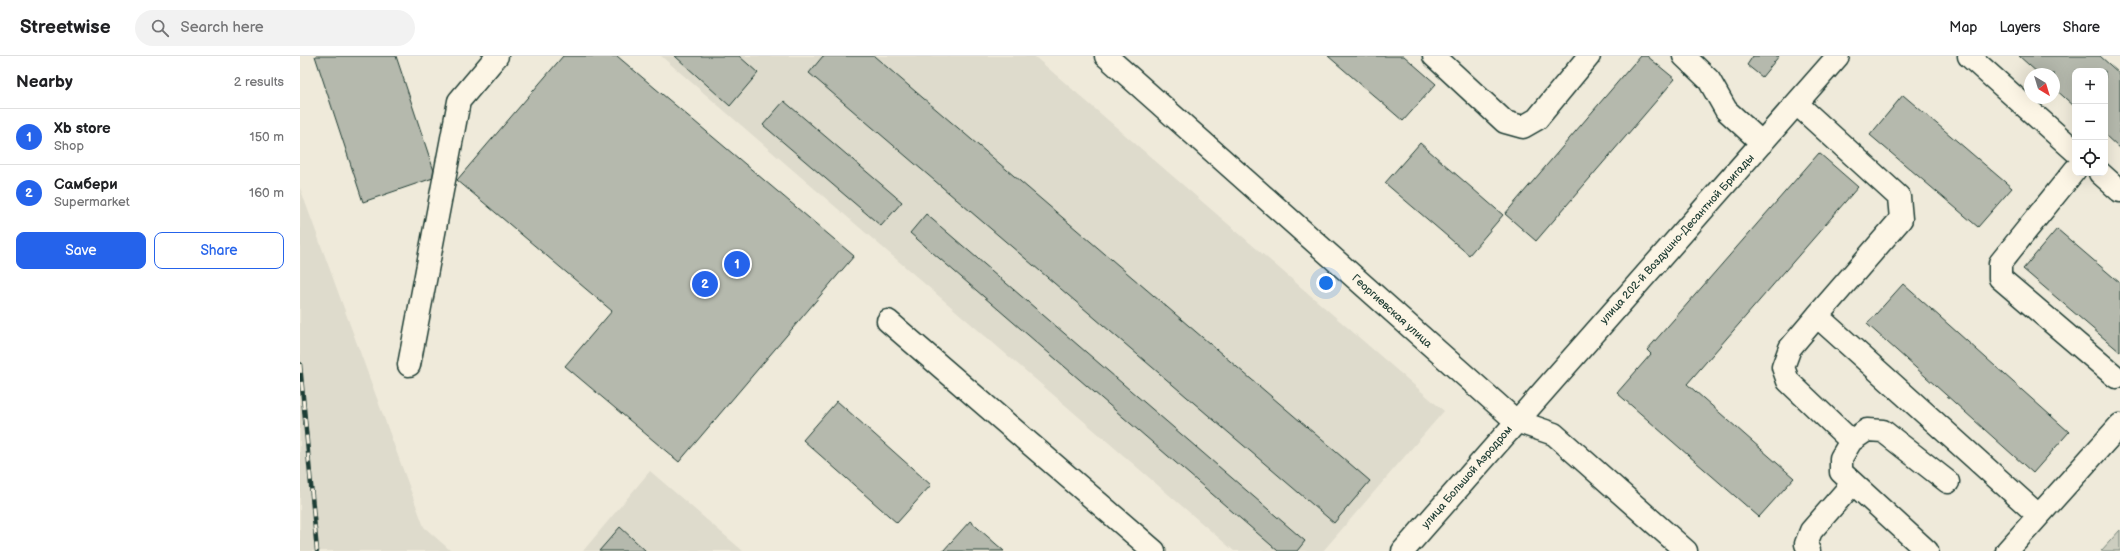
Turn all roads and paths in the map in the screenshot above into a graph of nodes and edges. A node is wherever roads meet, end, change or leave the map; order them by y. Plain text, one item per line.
1 (497, 56) edge
2 (1106, 56) edge
3 (1434, 56) edge
4 (1589, 56) edge
5 (1684, 56) edge
6 (1838, 56) edge
7 (1969, 56) edge
8 (1797, 104) junction
9 (1762, 143) junction
10 (2072, 148) edge
11 (2072, 174) edge
12 (2103, 176) edge
13 (2120, 191) edge
14 (1817, 316) junction
15 (888, 321) dead end
16 (409, 365) dead end
17 (2116, 378) dead end
18 (1516, 421) junction
19 (2120, 425) edge
20 (1851, 441) junction
21 (1948, 482) dead end
22 (1853, 483) junction
23 (2038, 515) junction
24 (1154, 551) edge
25 (1403, 551) edge
26 (1686, 551) edge
27 (1809, 551) edge
28 (1928, 551) edge
29 (2007, 551) edge

1 - 16 street
2 - 18 street, Георгиевская улица
3 - 4 street
5 - 9 street
6 - 8 street, улица 202-й Воздушно-Десантной Бригады
7 - 10 street
8 - 9 street, улица 202-й Воздушно-Десантной Бригады
8 - 14 street
9 - 18 street, улица 202-й Воздушно-Десантной Бригады
11 - 17 street
12 - 13 street
14 - 20 street
14 - 23 street
15 - 24 street
18 - 25 street, улица Большой Аэродром
18 - 26 street, Георгиевская улица
19 - 23 street
20 - 21 street
20 - 22 street
22 - 27 street
22 - 28 street
23 - 29 street

